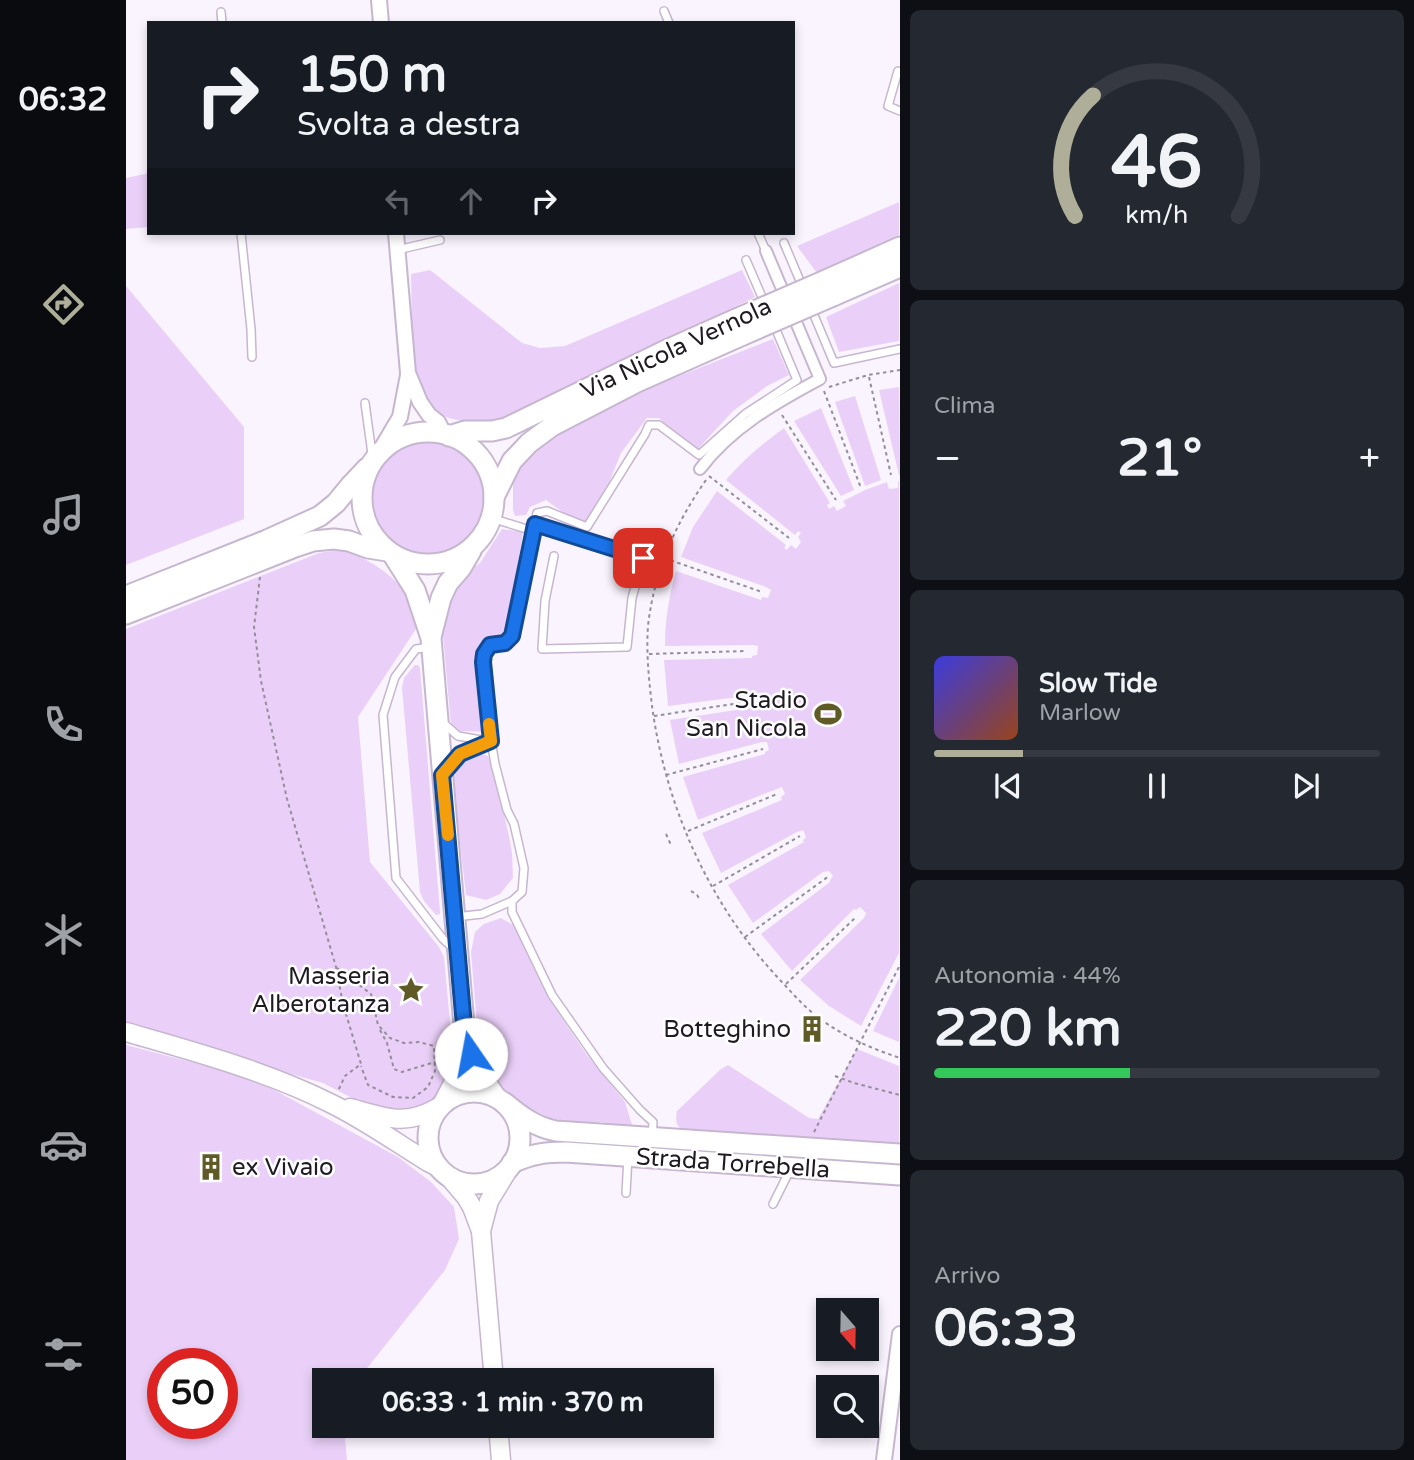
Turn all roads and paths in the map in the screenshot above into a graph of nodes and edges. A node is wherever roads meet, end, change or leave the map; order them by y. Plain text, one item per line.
1 (379, 0) edge
2 (664, 11) dead end
3 (221, 12) dead end
4 (222, 21) edge
5 (381, 21) edge
6 (668, 21) edge
7 (898, 71) edge
8 (900, 111) edge
9 (241, 235) edge
10 (396, 235) edge
11 (759, 235) edge
12 (440, 240) dead end
13 (784, 243) dead end
14 (900, 247) edge
15 (397, 250) junction
16 (766, 251) joint
17 (746, 260) dead end
18 (900, 267) edge
19 (830, 288) junction
20 (740, 327) junction
21 (900, 349) edge
22 (253, 357) dead end
23 (900, 370) edge
24 (408, 373) junction
25 (868, 375) junction
26 (365, 402) dead end
27 (780, 411) dead end
28 (447, 435) junction
29 (374, 460) junction
30 (700, 469) dead end
31 (891, 475) dead end
32 (861, 488) dead end
33 (494, 497) junction
34 (836, 500) dead end
35 (491, 518) junction
36 (534, 528) junction
37 (789, 538) dead end
38 (475, 545) junction
39 (390, 553) junction
40 (554, 556) dead end
41 (663, 558) junction
42 (260, 576) dead end
43 (762, 592) dead end
44 (126, 596) edge
45 (126, 614) edge
46 (431, 642) junction
47 (746, 651) dead end
48 (648, 654) junction
49 (753, 701) dead end
50 (653, 716) junction
51 (438, 718) junction
52 (491, 741) junction
53 (763, 749) dead end
54 (442, 775) junction
55 (666, 776) junction
56 (777, 794) dead end
57 (686, 832) junction
58 (666, 834) dead end
59 (800, 836) dead end
60 (671, 845) dead end
61 (829, 876) dead end
62 (712, 887) junction
63 (691, 891) dead end
64 (700, 900) dead end
65 (512, 901) junction
66 (455, 917) junction
67 (856, 917) dead end
68 (744, 937) junction
69 (458, 953) junction
70 (900, 965) edge
71 (336, 967) junction
72 (785, 985) junction
73 (378, 1026) junction
74 (126, 1032) edge
75 (465, 1037) junction
76 (860, 1043) junction
77 (900, 1059) edge
78 (436, 1062) junction
79 (360, 1064) junction
80 (835, 1076) dead end
81 (842, 1077) junction
82 (900, 1095) edge
83 (501, 1100) junction
84 (332, 1104) junction
85 (441, 1105) junction
86 (652, 1138) junction
87 (567, 1142) junction
88 (807, 1149) junction
89 (900, 1154) edge
90 (628, 1156) junction
91 (511, 1165) junction
92 (792, 1168) junction
93 (443, 1172) junction
94 (900, 1175) edge
95 (626, 1194) dead end
96 (773, 1204) dead end
97 (481, 1231) junction
98 (900, 1334) edge
99 (493, 1368) edge
100 (499, 1438) edge
101 (501, 1460) edge
102 (884, 1460) edge

1 - 5 street
2 - 6 lane
3 - 4 lane
7 - 8 lane
9 - 22 lane
10 - 15 street
11 - 16 lane
12 - 15 lane
13 - 21 lane
14 - 19 main road, Via Nicola Vernola
15 - 24 street
16 - 30 street
17 - 36 lane
18 - 19 main road, Via Nicola Vernola
19 - 20 main road, Via Nicola Vernola, bridge
20 - 28 main road, Via Nicola Vernola
20 - 33 main road, Via Nicola Vernola
23 - 25 path
24 - 28 street
24 - 29 street
25 - 31 path
25 - 32 path
26 - 29 lane
27 - 34 path
28 - 29 main road
28 - 33 main road
29 - 39 main road
29 - 44 main road
33 - 35 main road
35 - 36 lane
35 - 38 main road
36 - 40 lane
36 - 52 lane
37 - 41 path
38 - 39 main road
38 - 46 main road
39 - 45 main road
39 - 46 main road
41 - 43 path
41 - 48 path
42 - 71 path
46 - 51 main road
46 - 69 lane
47 - 48 path
48 - 50 path
49 - 50 path
50 - 55 path
51 - 52 lane
51 - 54 main road
52 - 54 lane
52 - 65 lane
53 - 55 path
54 - 66 main road
55 - 57 path
56 - 57 path
57 - 62 path
58 - 60 path
59 - 62 path
61 - 68 path
62 - 68 path
63 - 64 path
65 - 66 lane
65 - 86 lane
66 - 69 main road
67 - 72 path
68 - 72 path
69 - 75 main road
70 - 76 path
71 - 73 path
71 - 79 path
72 - 76 path
73 - 78 path
73 - 78 path
74 - 84 street
75 - 83 main road
75 - 85 main road
76 - 77 path
76 - 81 path
78 - 79 path
79 - 84 path
80 - 81 path
81 - 82 path
81 - 88 path
83 - 85 main road
83 - 87 main road
83 - 91 main road
84 - 85 street
84 - 93 street
85 - 93 main road
86 - 87 main road, Strada Torrebella
86 - 88 main road, Strada Torrebella
87 - 90 main road, Strada Torrebella
87 - 91 main road
88 - 89 main road, Strada Torrebella
90 - 92 main road, Strada Torrebella
90 - 95 lane
91 - 93 main road
91 - 97 street
92 - 94 main road, Strada Torrebella
92 - 96 lane
93 - 97 street
97 - 99 street
98 - 102 street
100 - 101 street

